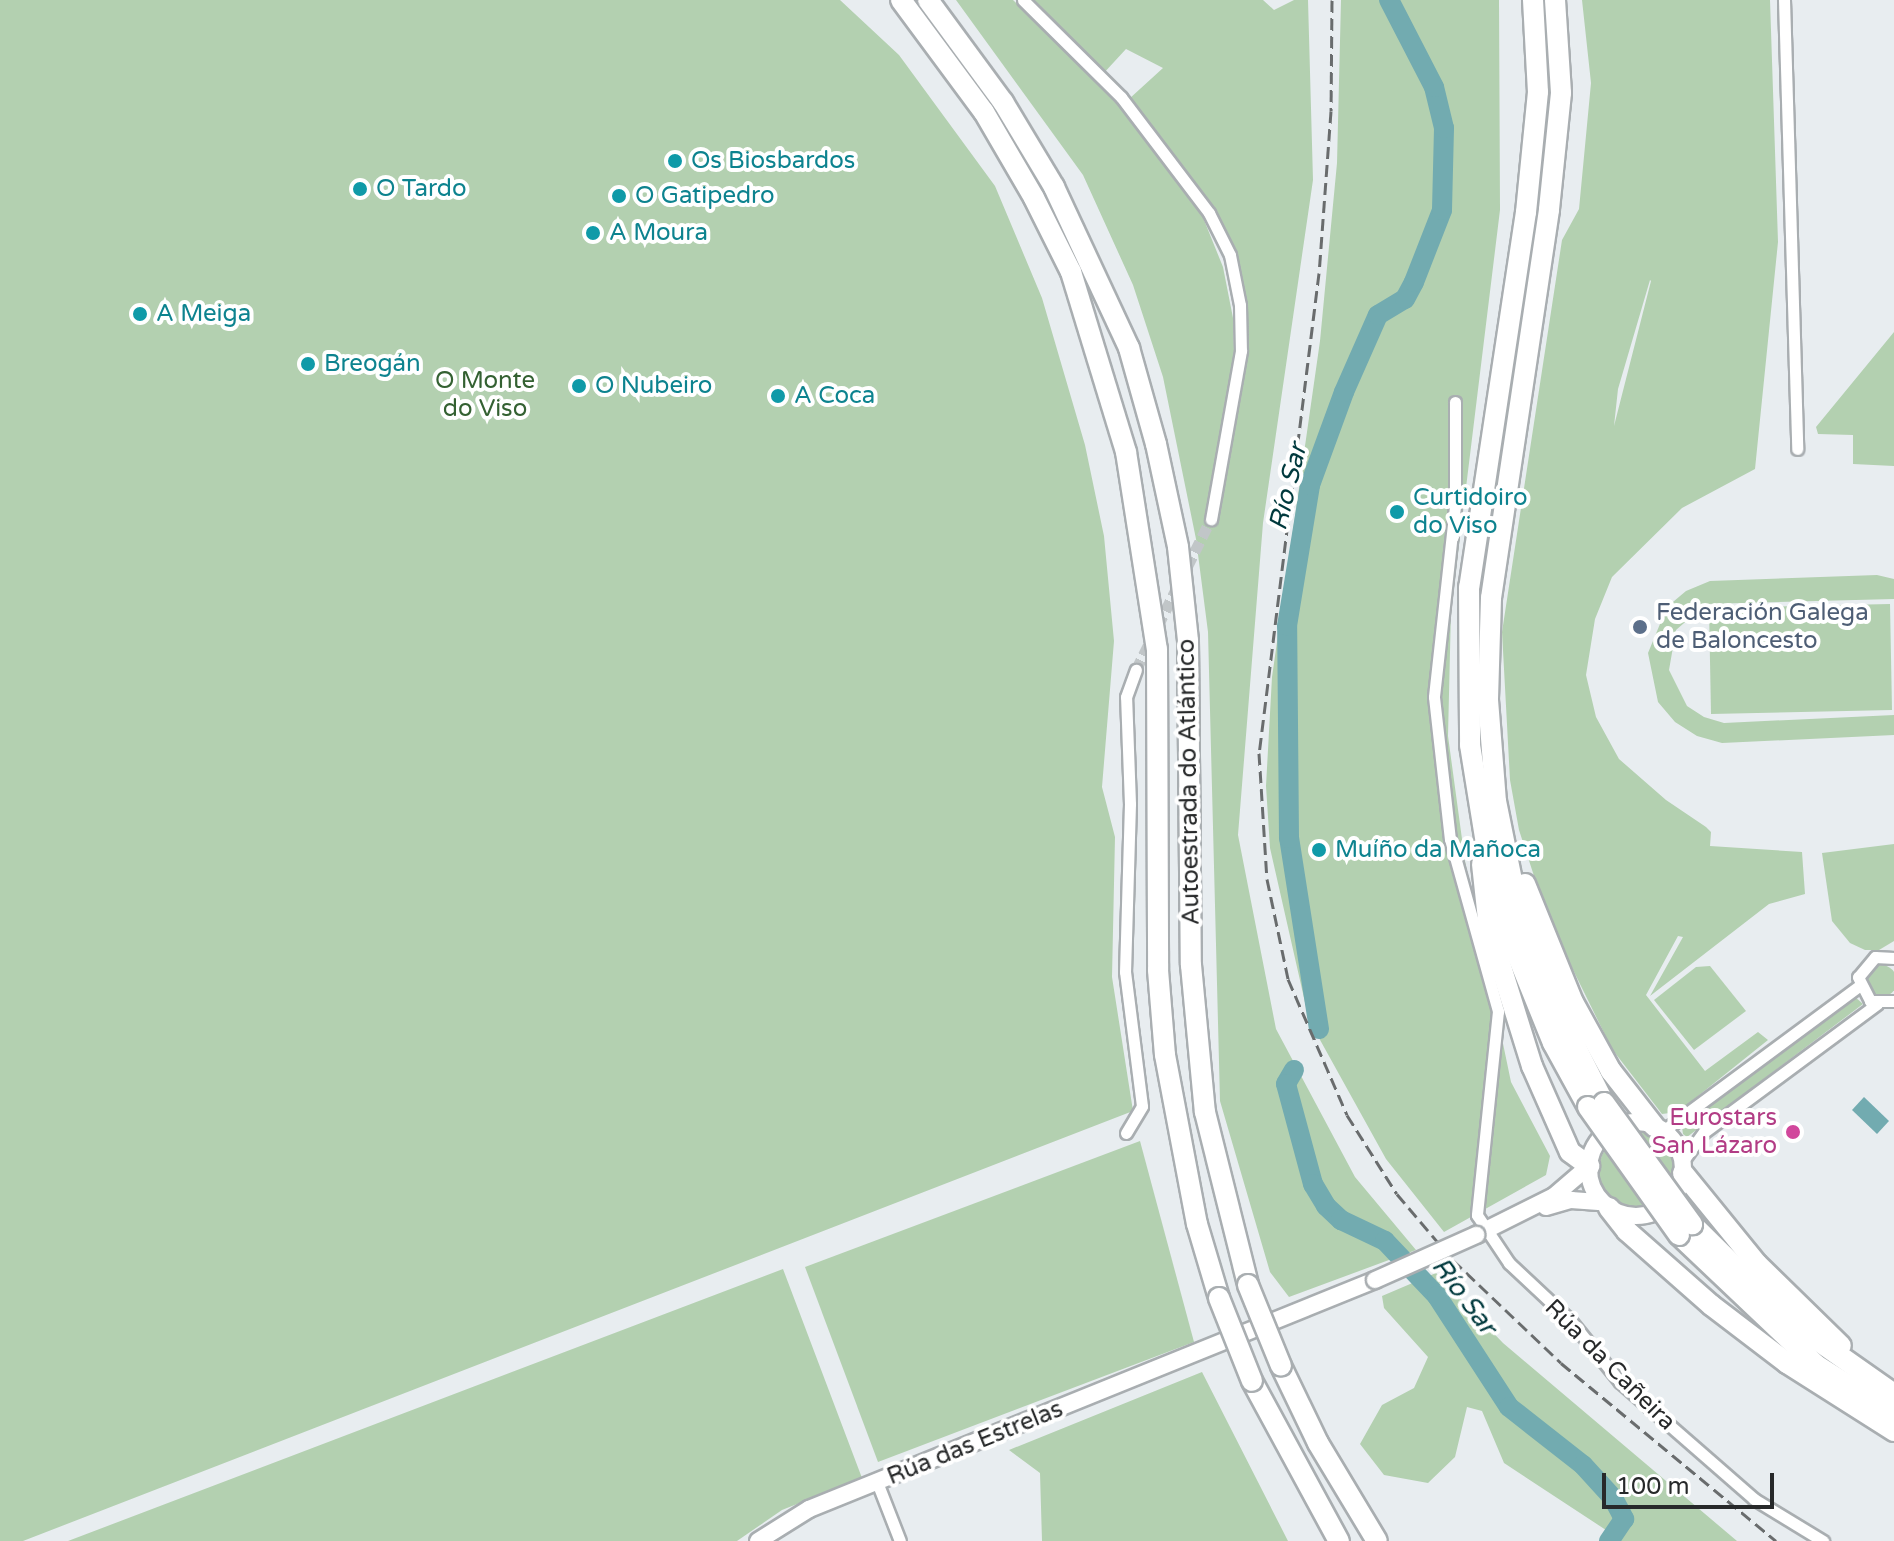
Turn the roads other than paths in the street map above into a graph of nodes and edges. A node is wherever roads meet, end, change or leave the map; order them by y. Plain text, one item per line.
1 (901, 0) edge
2 (928, 0) edge
3 (1023, 0) edge
4 (1533, 0) edge
5 (1555, 0) edge
6 (1784, 0) edge
7 (1455, 402) dead end
8 (1797, 449) dead end
9 (1211, 519) tunnel mouth
10 (1136, 670) tunnel mouth
11 (1496, 801) junction
12 (1486, 844) junction
13 (1893, 956) edge
14 (1859, 986) junction
15 (1893, 1003) edge
16 (1877, 1004) junction
17 (1596, 1105) junction
18 (1659, 1128) junction
19 (1126, 1133) dead end
20 (1589, 1166) junction
21 (1683, 1167) junction
22 (1605, 1205) junction
23 (1521, 1214) junction
24 (1686, 1230) junction
25 (1481, 1233) junction
26 (1816, 1365) junction
27 (1856, 1370) junction
28 (1894, 1394) edge
29 (1841, 1396) junction
30 (1894, 1414) edge
31 (1894, 1431) edge
32 (877, 1482) junction
33 (758, 1541) edge
34 (900, 1541) edge
35 (1339, 1541) edge
36 (1377, 1541) edge
37 (1823, 1541) edge

1 - 35 highway, Autoestrada do Atlántico, bridge
2 - 36 highway, Autoestrada do Atlántico, bridge
3 - 9 street
4 - 12 highway
5 - 11 highway
6 - 8 street
7 - 25 street
10 - 19 street
11 - 17 highway
11 - 18 highway
12 - 17 highway
12 - 20 highway
13 - 14 street
14 - 16 street
14 - 18 street
15 - 16 street
16 - 21 street
17 - 24 highway, bridge
18 - 20 street
18 - 21 street
20 - 22 street
20 - 23 street
21 - 22 street
21 - 27 highway
22 - 23 street
22 - 29 highway
23 - 25 street, Rúa das Estrelas
24 - 26 highway
24 - 27 highway
25 - 32 street, Rúa das Estrelas, bridge
25 - 37 street, Rúa da Cañeira
26 - 29 highway
26 - 30 highway
27 - 28 highway
29 - 31 highway
32 - 33 street, Rúa das Estrelas
32 - 34 street

